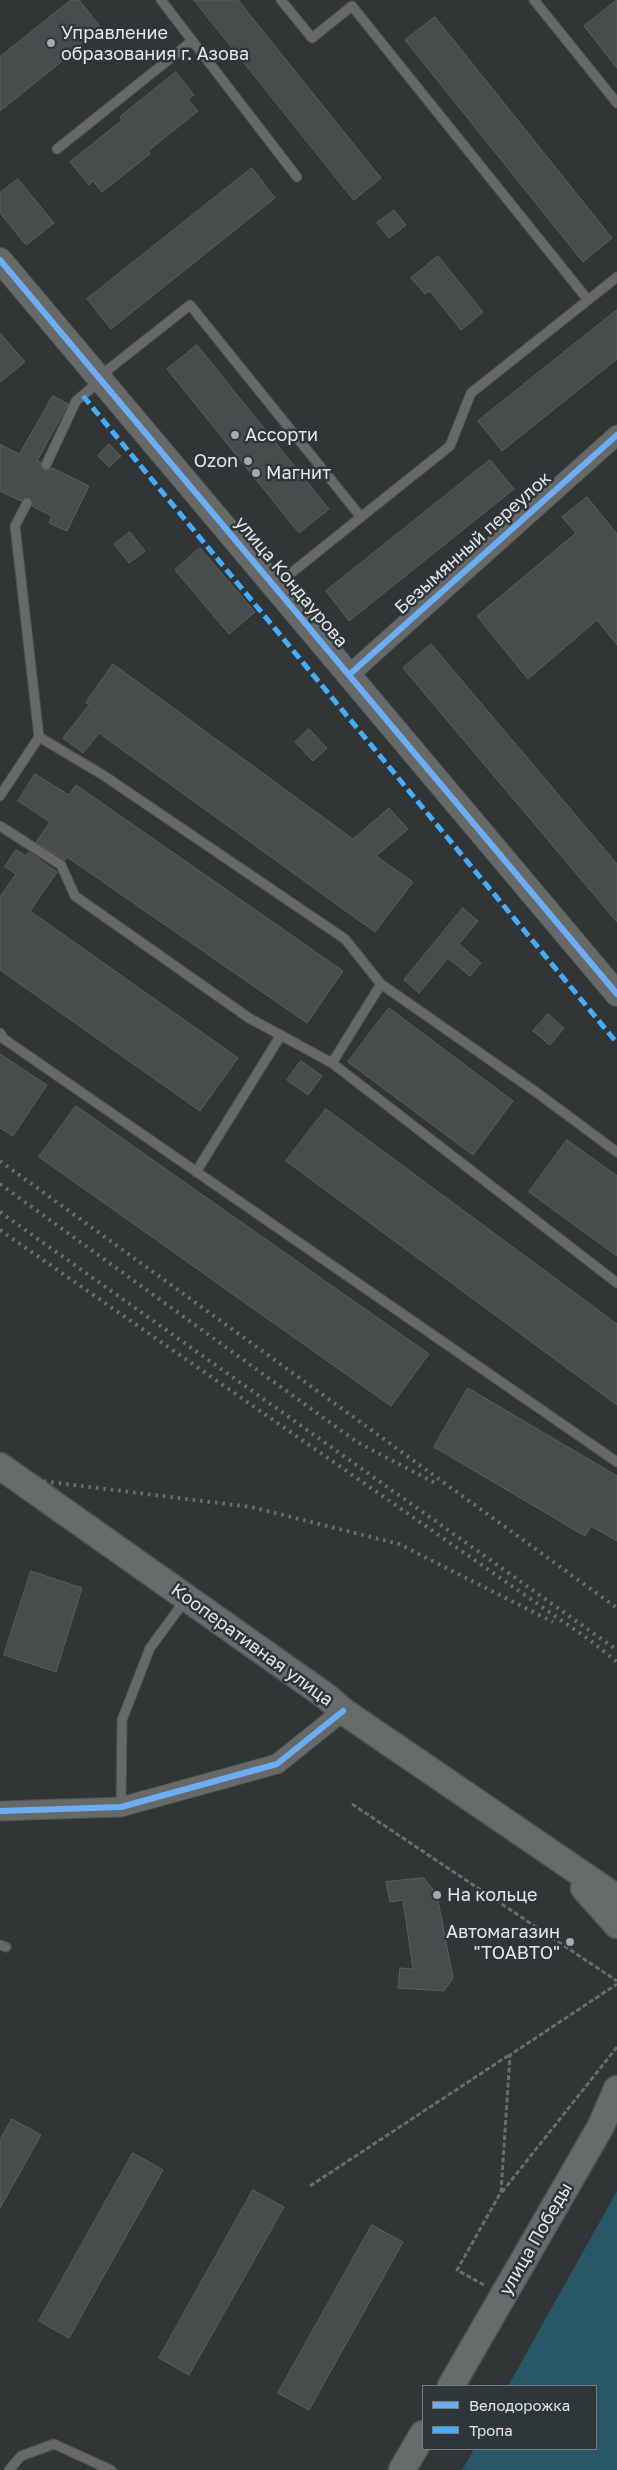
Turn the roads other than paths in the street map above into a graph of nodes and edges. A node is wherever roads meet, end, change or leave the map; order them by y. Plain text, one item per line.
1 (161, 0) edge
2 (281, 0) edge
3 (534, 0) edge
4 (192, 41) junction
5 (617, 103) edge
6 (57, 148) dead end
7 (297, 177) dead end
8 (0, 260) edge
9 (617, 276) edge
10 (588, 300) junction
11 (99, 379) junction
12 (617, 435) edge
13 (46, 465) dead end
14 (27, 503) dead end
15 (360, 517) junction
16 (274, 586) junction
17 (350, 674) junction
18 (39, 737) junction
19 (0, 796) edge
20 (0, 826) edge
21 (381, 984) junction
22 (617, 994) edge
23 (0, 1033) edge
24 (281, 1035) junction
25 (332, 1063) junction
26 (617, 1152) edge
27 (196, 1172) junction
28 (617, 1283) edge
29 (617, 1462) edge
30 (0, 1466) edge
31 (187, 1597) junction
32 (343, 1712) junction
33 (121, 1807) junction
34 (0, 1811) edge
35 (554, 1856) junction
36 (617, 1898) edge
37 (617, 1925) edge
38 (617, 2089) edge
39 (609, 2119) edge
40 (452, 2385) edge
41 (422, 2436) edge
42 (9, 2470) edge
43 (110, 2470) edge
44 (402, 2470) edge

1 - 4 lane
2 - 10 lane
3 - 5 lane
4 - 6 lane
4 - 7 lane
8 - 11 street, улица Кондаурова
9 - 10 lane
10 - 15 lane
11 - 13 lane
11 - 15 lane
11 - 16 street, улица Кондаурова
12 - 17 street, Безымянный переулок
14 - 18 lane
15 - 16 lane
16 - 17 street, улица Кондаурова
17 - 22 street, улица Кондаурова
18 - 19 lane
18 - 21 lane
20 - 24 lane
21 - 25 lane
21 - 26 lane
23 - 27 lane
24 - 25 lane
24 - 27 lane
25 - 28 lane
27 - 29 lane
30 - 31 main road, Кооперативная улица
31 - 32 main road, Кооперативная улица
31 - 33 lane
32 - 33 street
32 - 35 main road, Кооперативная улица
33 - 34 street
35 - 36 main road, Кооперативная улица
35 - 37 main road, Кооперативная улица
38 - 39 main road, улица Победы
39 - 40 main road, улица Победы
41 - 44 main road
42 - 43 lane

